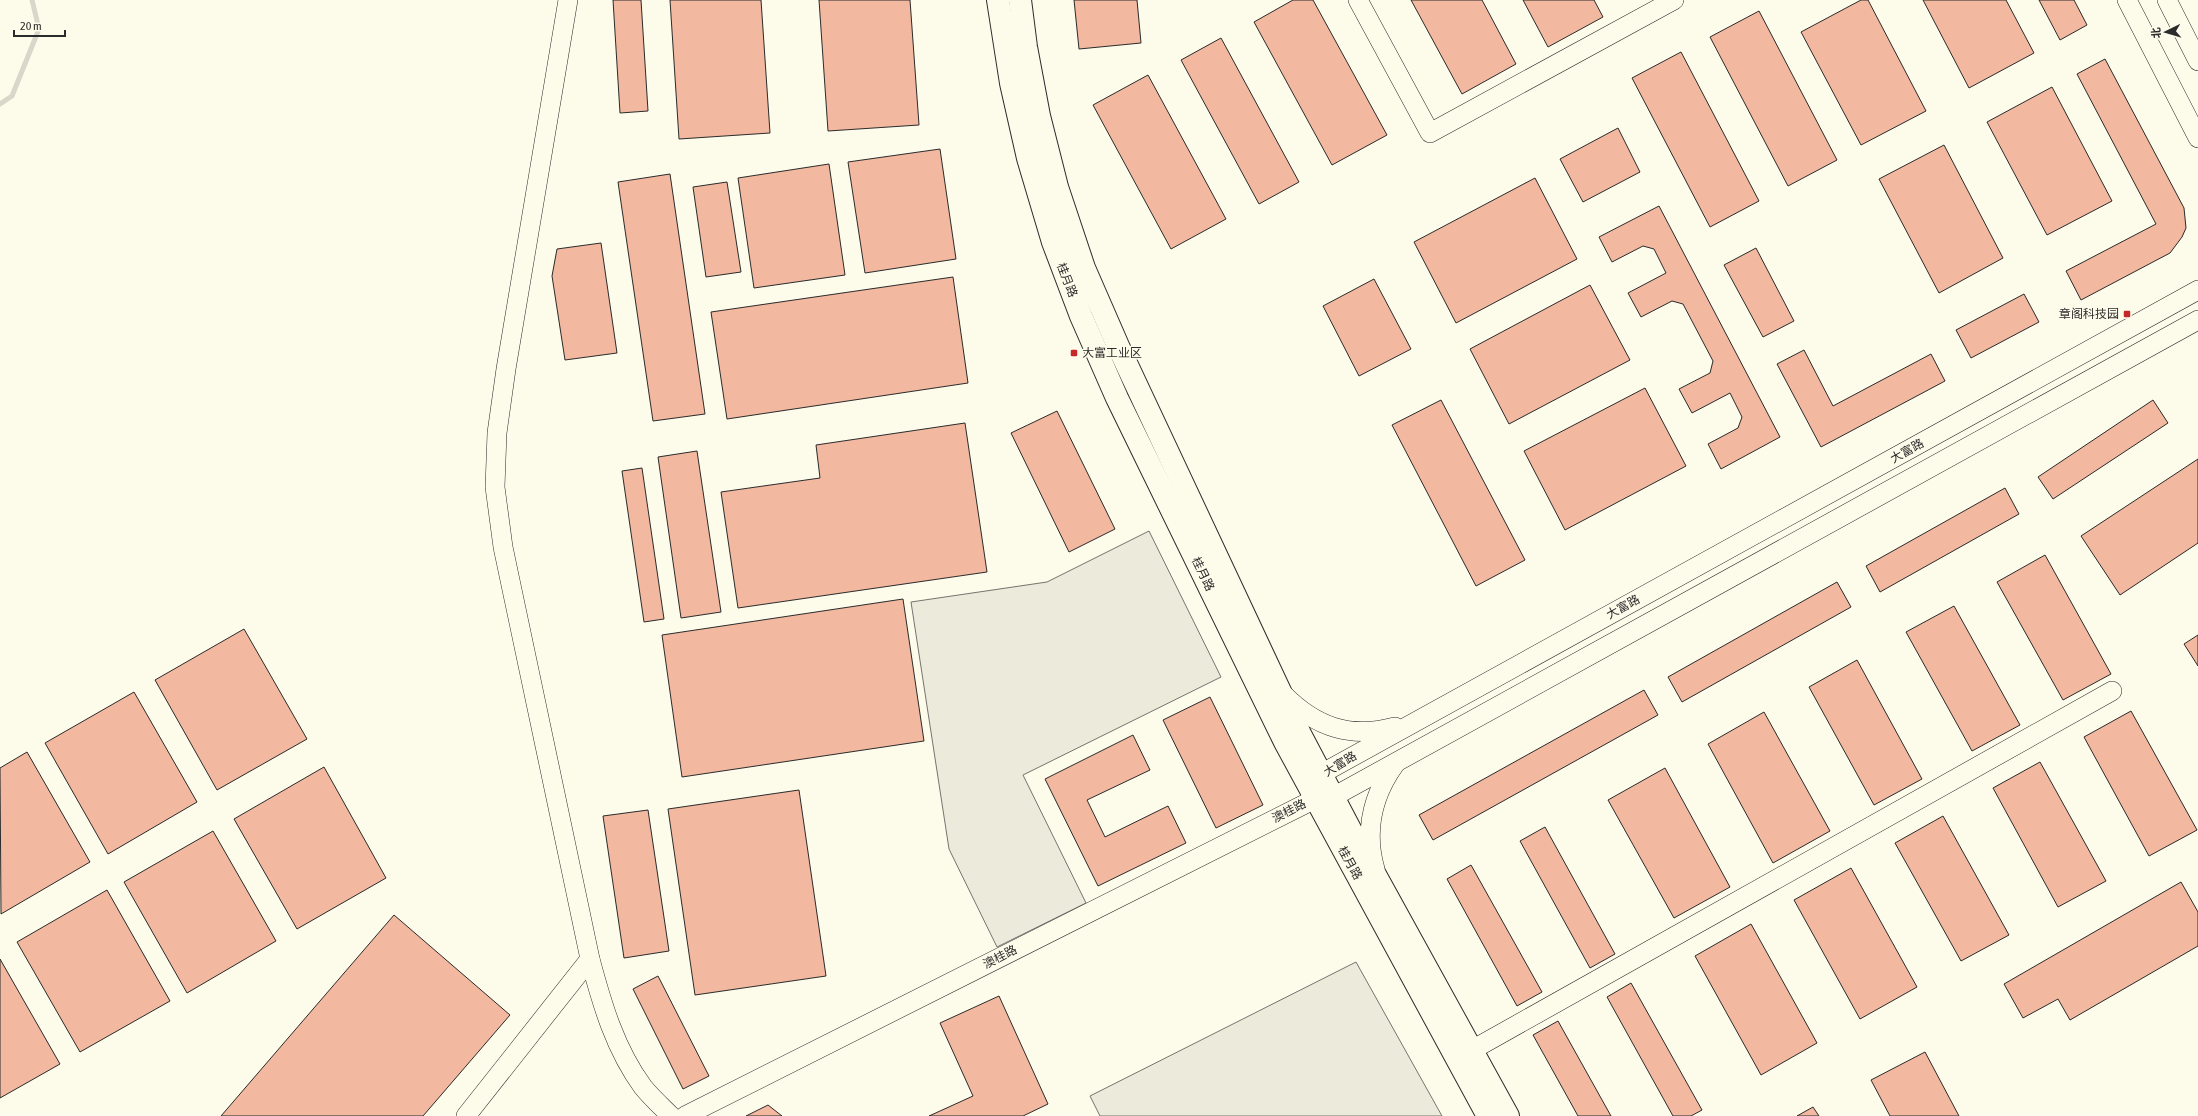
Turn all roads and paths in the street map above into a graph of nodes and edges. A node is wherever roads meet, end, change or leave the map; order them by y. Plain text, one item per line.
1 (568, 0) edge
2 (998, 0) edge
3 (1020, 0) edge
4 (1358, 0) edge
5 (1674, 0) edge
6 (2127, 0) edge
7 (2166, 0) edge
8 (2198, 61) edge
9 (2198, 138) edge
10 (2198, 290) edge
11 (2198, 320) edge
12 (1279, 690) junction
13 (2112, 691) dead end
14 (1455, 700) junction
15 (1412, 723) junction
16 (1467, 723) junction
17 (1396, 762) junction
18 (1321, 774) junction
19 (1324, 798) junction
20 (1379, 882) junction
21 (590, 959) junction
22 (1472, 1050) junction
23 (466, 1116) edge
24 (671, 1116) edge
25 (685, 1116) edge
26 (1488, 1116) edge
27 (1508, 1116) edge

1 - 21 street
2 - 19 main road, 桂月路
3 - 12 main road, 桂月路
4 - 5 street
6 - 9 street
7 - 8 street
10 - 14 street, 大富路
11 - 16 street, 大富路
12 - 15 street
12 - 18 main road, 桂月路
13 - 22 street
14 - 15 street, 大富路
14 - 16 street
15 - 18 street, 大富路
16 - 17 street, 大富路
17 - 19 street, 大富路
17 - 20 street
18 - 19 main road, 桂月路
19 - 20 main road, 桂月路
19 - 25 street, 澳桂路
19 - 26 main road, 桂月路
20 - 22 main road, 桂月路
21 - 23 street
21 - 24 street
22 - 27 main road, 桂月路

